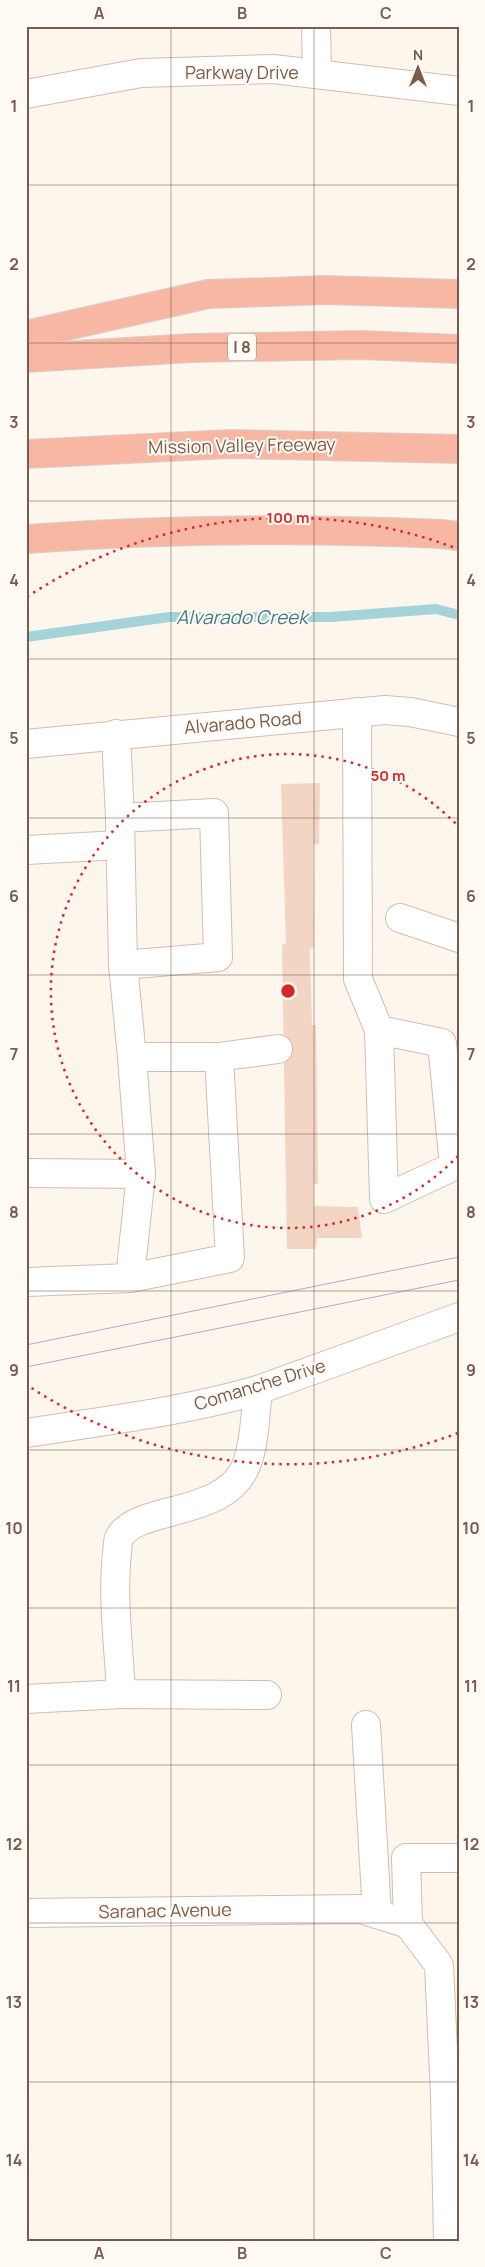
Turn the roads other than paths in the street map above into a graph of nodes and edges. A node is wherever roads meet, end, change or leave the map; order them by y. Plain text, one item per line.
1 (316, 26) edge
2 (317, 74) junction
3 (459, 91) edge
4 (26, 94) edge
5 (459, 294) edge
6 (26, 335) edge
7 (459, 349) edge
8 (26, 358) edge
9 (459, 449) edge
10 (26, 454) edge
11 (459, 536) edge
12 (26, 540) edge
13 (357, 712) junction
14 (459, 722) edge
15 (116, 734) junction
16 (26, 744) edge
17 (120, 818) junction
18 (120, 845) junction
19 (26, 850) edge
20 (400, 918) dead end
21 (459, 938) edge
22 (123, 965) junction
23 (379, 1030) junction
24 (278, 1049) dead end
25 (132, 1057) junction
26 (219, 1057) junction
27 (26, 1173) edge
28 (141, 1174) junction
29 (130, 1278) junction
30 (26, 1282) edge
31 (459, 1317) edge
32 (258, 1390) junction
33 (26, 1432) edge
34 (121, 1694) junction
35 (267, 1695) dead end
36 (26, 1699) edge
37 (366, 1725) dead end
38 (459, 1858) edge
39 (26, 1913) edge
40 (377, 1914) junction
41 (408, 1924) junction
42 (452, 2095) edge
43 (448, 2241) edge

1 - 2 street
2 - 3 street, Parkway Drive
2 - 4 street, Parkway Drive
5 - 6 highway
7 - 8 highway, I 8
9 - 10 highway, Mission Valley Freeway
11 - 12 highway
13 - 14 street, Alvarado Road
13 - 15 street, Alvarado Road
13 - 23 street
15 - 16 street, Alvarado Road
15 - 17 street
17 - 18 street
17 - 22 street
18 - 19 street
18 - 22 street
20 - 21 street
22 - 25 street
23 - 23 street
24 - 26 street
25 - 26 street
25 - 28 street
26 - 29 street
27 - 28 street
28 - 29 street
29 - 30 street
31 - 32 street, Comanche Drive
32 - 33 street, Comanche Drive
32 - 34 street
34 - 35 street
34 - 36 street
37 - 40 street
38 - 41 street
39 - 40 street, Saranac Avenue
40 - 41 street, Saranac Avenue
41 - 42 street
42 - 43 street

